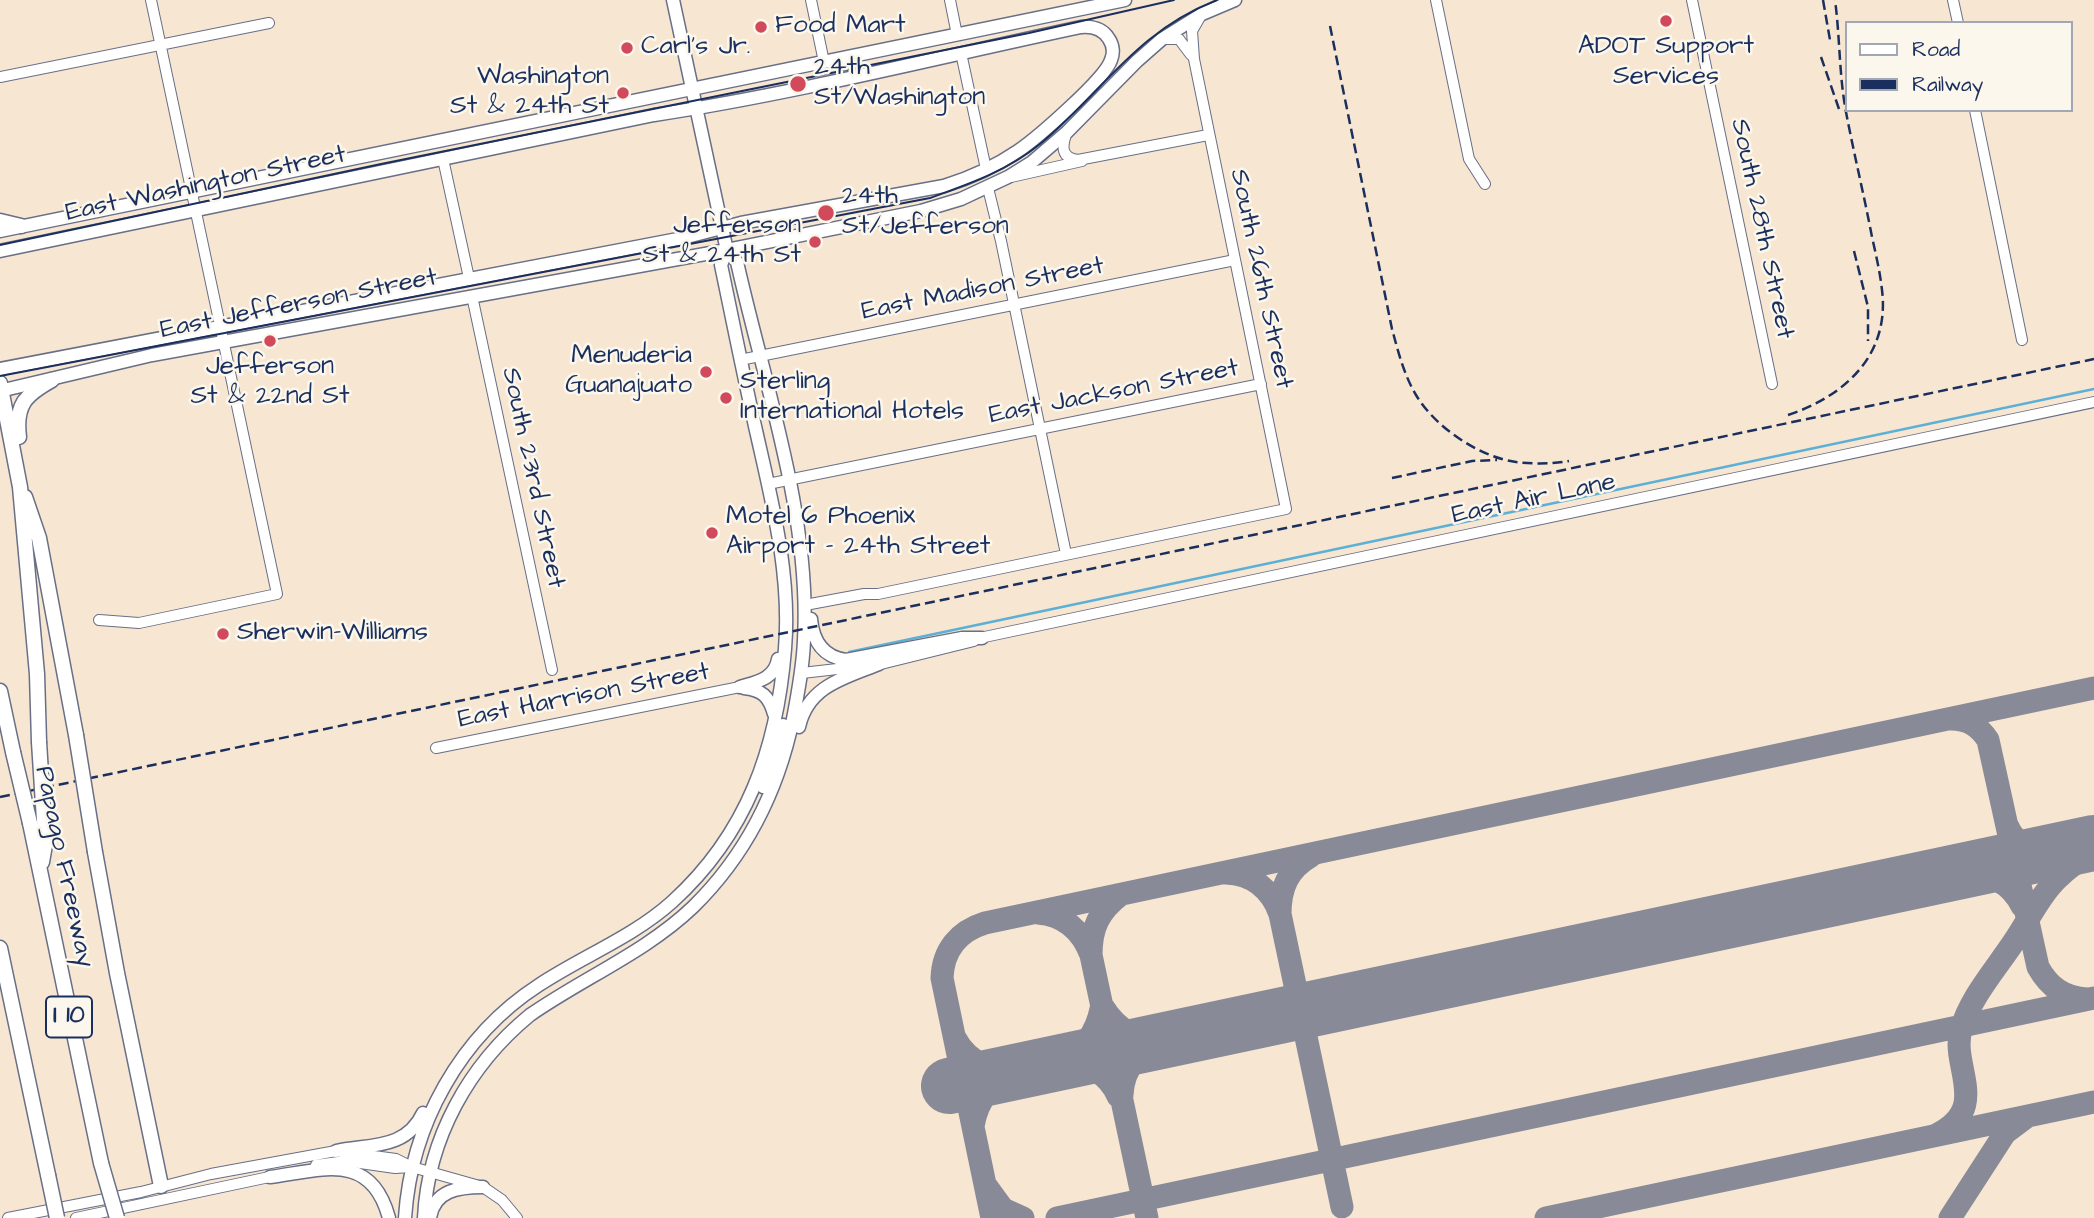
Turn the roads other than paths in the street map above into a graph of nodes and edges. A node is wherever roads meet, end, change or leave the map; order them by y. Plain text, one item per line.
1 (151, 0) edge
2 (673, 0) edge
3 (811, 0) edge
4 (950, 0) edge
5 (1125, 0) edge
6 (1138, 0) edge
7 (1235, 0) edge
8 (1436, 0) edge
9 (1692, 0) edge
10 (1953, 0) edge
11 (1202, 14) junction
12 (1958, 21) edge
13 (269, 23) dead end
14 (957, 35) junction
15 (1162, 39) junction
16 (1016, 41) junction
17 (1110, 41) joint
18 (161, 46) junction
19 (961, 53) junction
20 (1194, 59) junction
21 (824, 62) junction
22 (0, 76) edge
23 (692, 89) junction
24 (1074, 102) junction
25 (697, 108) junction
26 (1975, 112) edge
27 (1067, 132) junction
28 (1208, 135) junction
29 (443, 159) junction
30 (1089, 159) junction
31 (332, 162) junction
32 (421, 163) junction
33 (986, 169) junction
34 (1009, 177) junction
35 (1485, 184) dead end
36 (988, 188) junction
37 (191, 191) junction
38 (195, 210) junction
39 (0, 221) edge
40 (21, 226) junction
41 (722, 229) junction
42 (0, 231) edge
43 (727, 250) junction
44 (0, 251) edge
45 (1235, 260) junction
46 (509, 271) junction
47 (608, 272) junction
48 (469, 278) junction
49 (472, 296) junction
50 (1014, 305) junction
51 (220, 326) junction
52 (2022, 340) dead end
53 (224, 342) junction
54 (759, 356) junction
55 (740, 360) junction
56 (0, 369) edge
57 (52, 380) junction
58 (1261, 384) junction
59 (1772, 384) dead end
60 (0, 389) edge
61 (2094, 402) edge
62 (1040, 429) junction
63 (16, 462) junction
64 (789, 479) junction
65 (768, 484) junction
66 (20, 486) junction
67 (776, 533) junction
68 (1066, 554) junction
69 (784, 562) junction
70 (808, 604) junction
71 (99, 620) dead end
72 (982, 638) junction
73 (879, 664) junction
74 (552, 670) dead end
75 (800, 675) junction
76 (740, 687) junction
77 (0, 691) edge
78 (0, 716) edge
79 (774, 719) junction
80 (436, 748) dead end
81 (13, 752) junction
82 (37, 821) junction
83 (737, 824) junction
84 (756, 826) junction
85 (0, 948) edge
86 (0, 959) edge
87 (7, 980) junction
88 (465, 1055) junction
89 (336, 1151) junction
90 (267, 1163) junction
91 (412, 1167) junction
92 (431, 1172) junction
93 (270, 1177) junction
94 (161, 1186) junction
95 (483, 1187) junction
96 (135, 1206) junction
97 (8, 1218) edge
98 (57, 1218) edge
99 (76, 1218) edge
100 (115, 1218) edge
101 (389, 1218) edge
102 (405, 1218) edge
103 (424, 1218) edge
104 (430, 1218) edge
105 (517, 1218) edge

1 - 18 street
2 - 23 main road
3 - 21 street
4 - 14 street
5 - 14 main road, East Washington Street
6 - 16 main road
7 - 11 main road, East Jefferson Street
8 - 35 street
9 - 59 street, South 28th Street
10 - 12 street
11 - 15 main road, East Jefferson Street
11 - 20 street, South 26th Street
13 - 18 street
14 - 21 main road, East Washington Street
15 - 20 street
15 - 24 main road, East Jefferson Street
15 - 27 main road, East Jefferson Street
16 - 17 main road, East Washington Street
16 - 19 main road, East Washington Street
17 - 24 main road, East Jefferson Street
18 - 22 street
18 - 37 street
19 - 25 main road, East Washington Street
19 - 33 street
20 - 28 street, South 26th Street
21 - 23 main road, East Washington Street
23 - 25 main road
23 - 31 main road, East Washington Street
24 - 33 main road, East Jefferson Street
25 - 29 main road, East Washington Street
25 - 41 main road
26 - 52 street
27 - 30 street
27 - 34 main road, East Jefferson Street
28 - 30 street, East Jefferson Street
28 - 45 street, South 26th Street
29 - 32 main road, East Washington Street
29 - 48 street
30 - 34 street, East Jefferson Street
31 - 32 main road, East Washington Street
31 - 37 main road, East Washington Street
32 - 38 main road, East Washington Street
33 - 41 main road, East Jefferson Street
34 - 36 main road, East Jefferson Street
36 - 43 main road, East Jefferson Street
36 - 50 street
37 - 38 street
37 - 40 main road, East Washington Street
38 - 44 main road, East Washington Street
38 - 51 street
39 - 40 highway
40 - 42 main road, East Washington Street
41 - 43 main road
41 - 46 main road, East Jefferson Street
43 - 47 main road, East Jefferson Street
43 - 54 main road
43 - 55 main road
45 - 50 street, East Madison Street
45 - 58 street, South 26th Street
46 - 47 main road, East Jefferson Street
46 - 48 main road, East Jefferson Street
47 - 49 main road, East Jefferson Street
48 - 51 main road, East Jefferson Street
49 - 53 main road, East Jefferson Street
49 - 74 street, South 23rd Street
50 - 54 street, East Madison Street
50 - 62 street
51 - 53 street
51 - 56 main road, East Jefferson Street
53 - 57 main road, East Jefferson Street
53 - 71 street
54 - 55 street, East Madison Street
54 - 64 main road
55 - 65 main road
57 - 60 main road, East Jefferson Street
57 - 63 highway
58 - 62 street, East Jackson Street
58 - 68 street, South 26th Street
60 - 63 highway
61 - 72 street, East Air Lane
62 - 64 street, East Jackson Street
62 - 68 street
63 - 66 highway
64 - 65 street, East Jackson Street
64 - 70 main road
65 - 67 main road
66 - 82 highway, bridge
66 - 94 highway, bridge
67 - 69 main road
67 - 76 main road
68 - 70 street
69 - 75 main road
69 - 79 main road
70 - 72 main road
70 - 75 main road
72 - 73 street, East Air Lane
72 - 75 street, East Air Lane
73 - 75 street, East Air Lane
73 - 84 main road
75 - 83 main road
75 - 84 main road
76 - 79 main road
76 - 80 street, East Harrison Street
77 - 81 highway, Papago Freeway
78 - 81 highway
79 - 83 main road
81 - 82 highway, Papago Freeway, bridge
82 - 100 highway, Papago Freeway / I 10, bridge
83 - 88 main road
84 - 92 main road
85 - 87 highway, I 10
86 - 87 highway
87 - 98 highway, I 10, bridge
88 - 89 main road
88 - 91 main road
89 - 90 street
89 - 91 street
90 - 93 street
90 - 94 street
91 - 92 street
91 - 93 street
91 - 102 main road
92 - 95 street
92 - 103 main road
93 - 96 street
93 - 101 main road
94 - 96 street
94 - 97 street
95 - 104 main road
95 - 105 street
96 - 99 street

